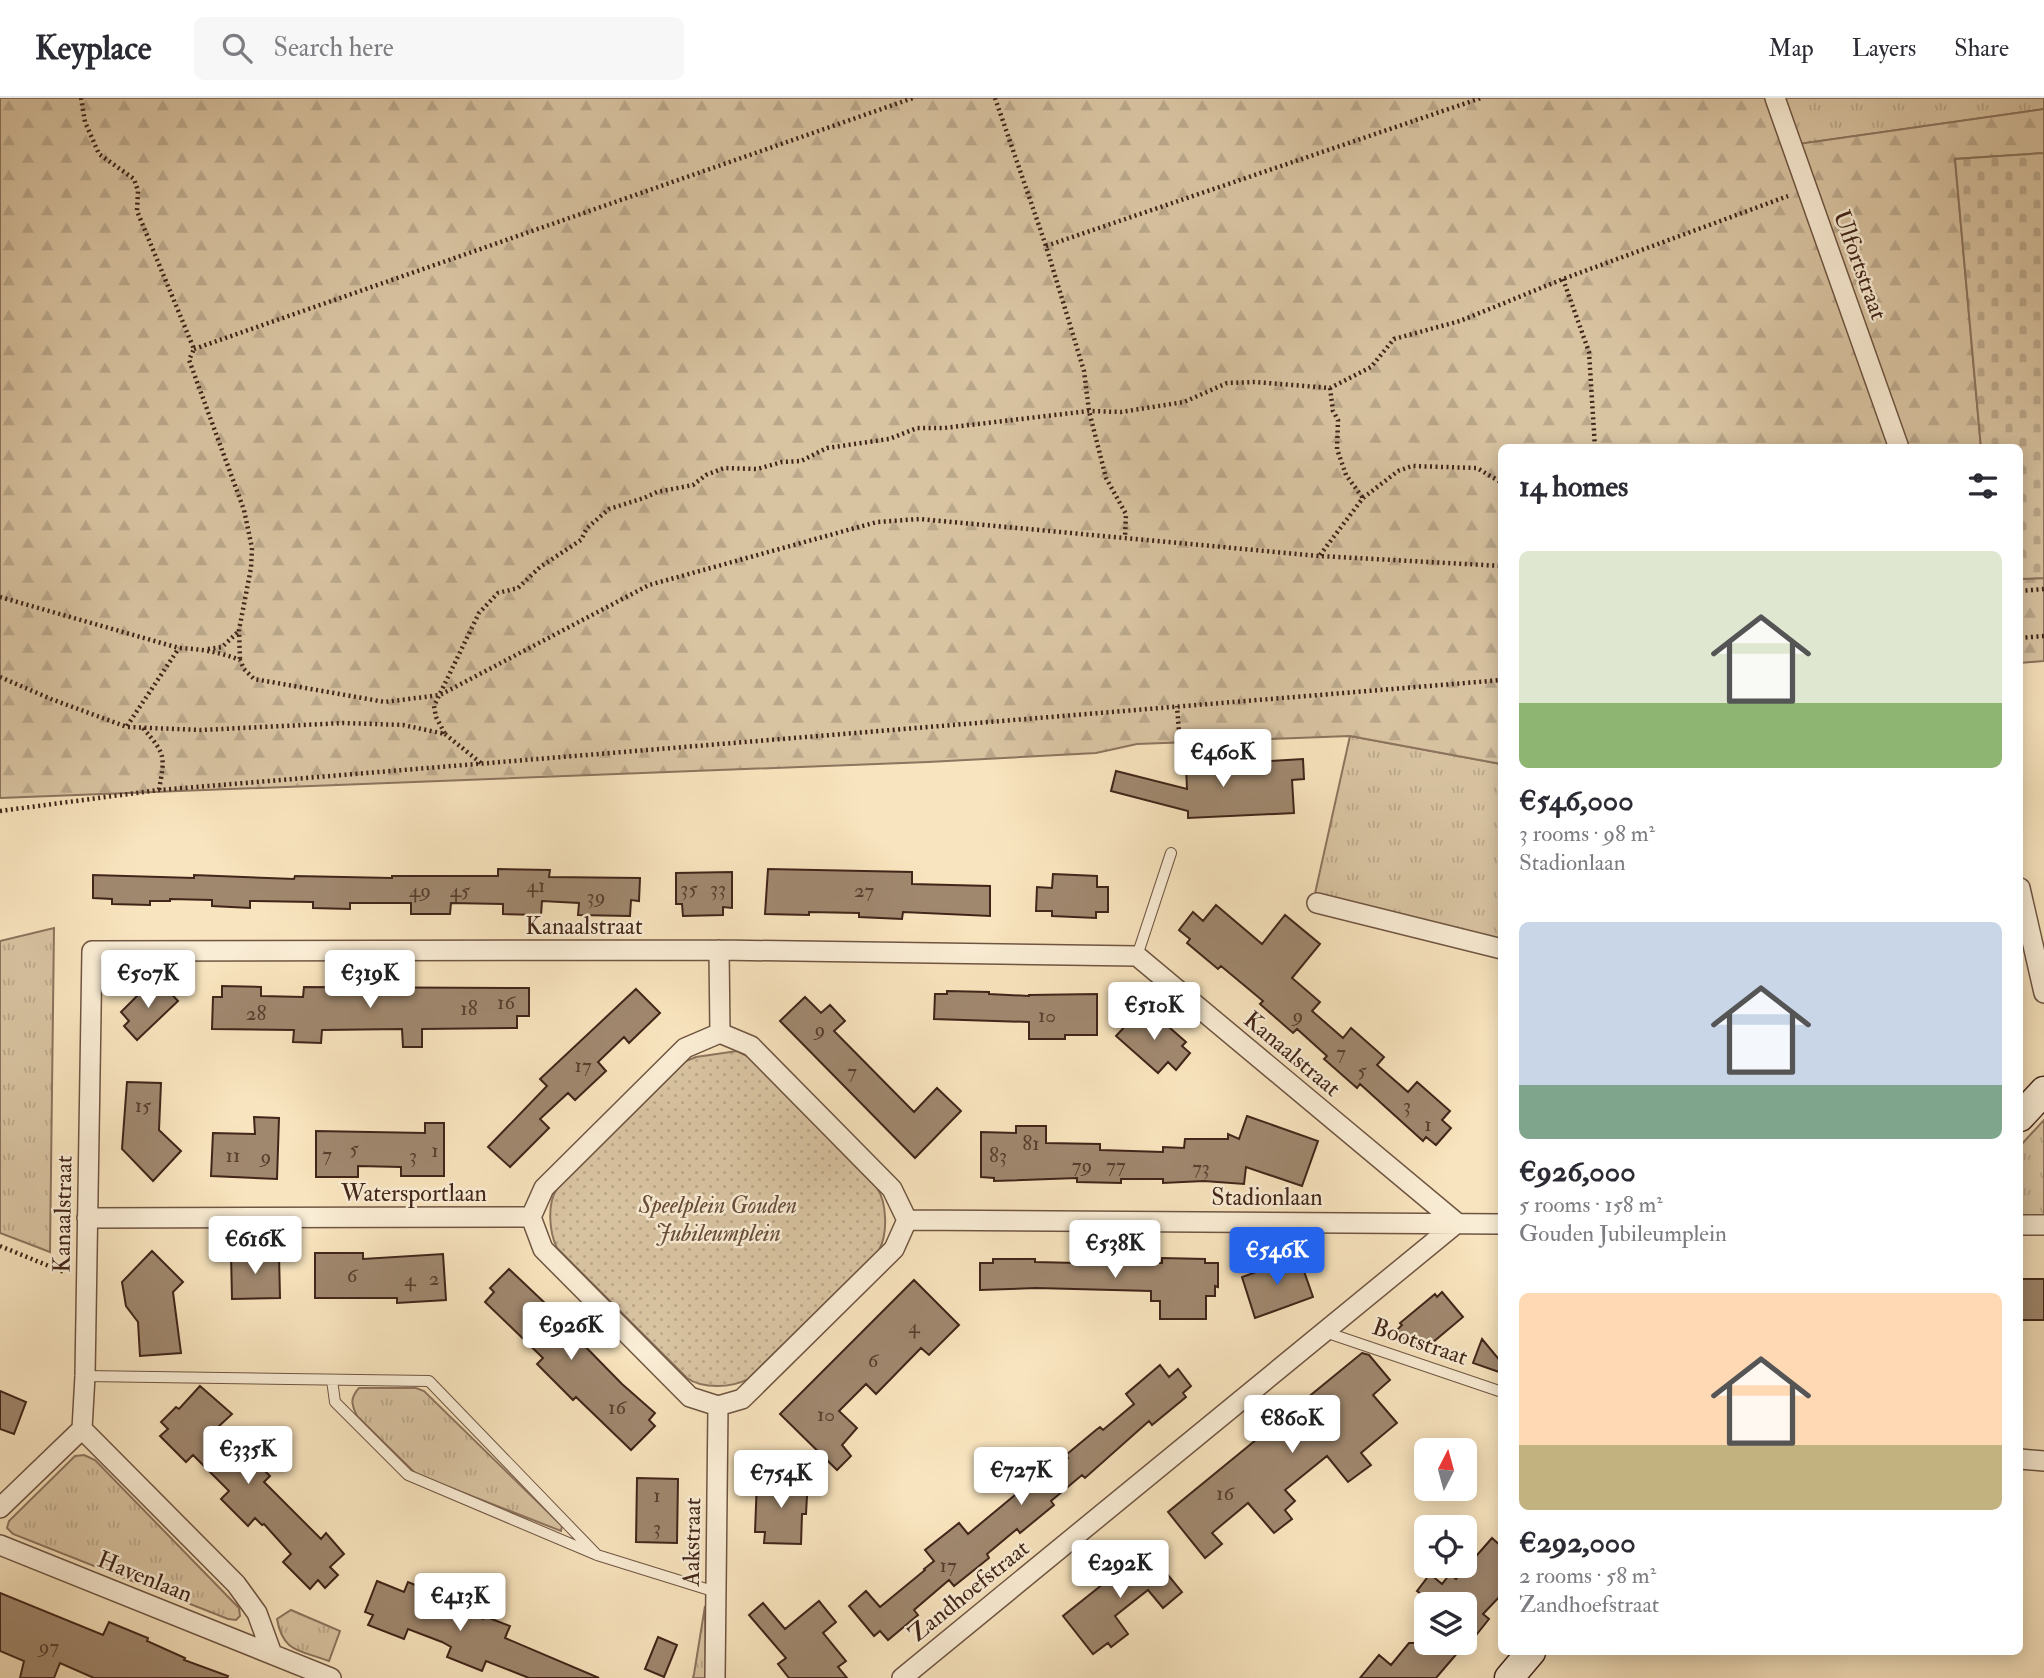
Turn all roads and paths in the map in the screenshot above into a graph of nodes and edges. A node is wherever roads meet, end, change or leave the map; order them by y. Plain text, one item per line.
1 (80, 98) edge
2 (913, 98) edge
3 (995, 98) edge
4 (1481, 98) edge
5 (1775, 98) edge
6 (1807, 190) junction
7 (1046, 246) junction
8 (1563, 279) junction
9 (194, 349) junction
10 (1330, 388) junction
11 (1089, 411) junction
12 (1595, 444) edge
13 (1898, 444) edge
14 (1498, 481) edge
15 (1363, 498) junction
16 (1125, 538) junction
17 (1319, 556) junction
18 (1498, 566) edge
19 (2044, 589) edge
20 (2023, 591) edge
21 (0, 597) edge
22 (239, 630) junction
23 (2044, 636) edge
24 (2023, 638) edge
25 (179, 648) junction
26 (203, 649) junction
27 (240, 660) junction
28 (0, 677) edge
29 (1498, 680) edge
30 (440, 695) junction
31 (1177, 706) junction
32 (127, 727) junction
33 (142, 727) junction
34 (446, 734) junction
35 (1177, 759) dead end
36 (482, 764) junction
37 (159, 790) junction
38 (0, 811) edge
39 (1171, 853) dead end
40 (2023, 901) edge
41 (1317, 903) dead end
42 (1498, 948) edge
43 (719, 950) junction
44 (1138, 956) junction
45 (2044, 993) edge
46 (720, 1033) junction
47 (531, 1217) junction
48 (87, 1218) junction
49 (907, 1220) junction
50 (1457, 1223) junction
51 (1498, 1224) edge
52 (2023, 1225) edge
53 (2044, 1226) edge
54 (0, 1246) edge
55 (86, 1281) junction
56 (1325, 1332) junction
57 (85, 1376) junction
58 (332, 1380) junction
59 (1498, 1391) edge
60 (718, 1406) junction
61 (82, 1429) junction
62 (2023, 1459) edge
63 (2044, 1461) edge
64 (0, 1508) edge
65 (0, 1545) edge
66 (597, 1555) junction
67 (716, 1592) junction
68 (272, 1654) junction
69 (1528, 1655) edge
70 (331, 1678) edge
71 (715, 1678) edge
72 (902, 1678) edge
73 (1509, 1678) edge

1 - 9 path
2 - 9 path
3 - 7 path
4 - 7 path
5 - 6 street, Ulfortstraat
6 - 8 path
6 - 13 street, Ulfortstraat
7 - 11 path
8 - 10 path
8 - 12 path
9 - 22 path
10 - 11 path
10 - 15 path
11 - 16 path
11 - 30 path
14 - 15 path
15 - 17 path
16 - 17 path
16 - 30 path
17 - 18 path
19 - 20 path
21 - 25 path
22 - 26 path
22 - 27 path
23 - 24 path
25 - 26 path
25 - 32 path
26 - 27 path
27 - 30 path
28 - 32 path
29 - 31 path
30 - 34 path
31 - 35 path
31 - 36 path
32 - 33 path
33 - 34 path
33 - 37 path
34 - 36 path
36 - 37 path
37 - 38 path
39 - 44 lane
40 - 45 street
41 - 42 street
43 - 44 street, Kanaalstraat
43 - 46 street
43 - 48 street, Kanaalstraat
44 - 50 street, Kanaalstraat
46 - 47 street
46 - 49 street
47 - 48 street, Watersportlaan
47 - 60 street
48 - 55 street, Kanaalstraat
49 - 50 street, Stadionlaan
49 - 60 street
50 - 51 street, Stadionlaan
50 - 56 street, Zandhoefstraat
52 - 53 street
54 - 55 path
55 - 57 street, Kanaalstraat
56 - 59 lane, Bootstraat
56 - 72 street, Zandhoefstraat
57 - 58 lane
57 - 61 street, Kanaalstraat
58 - 66 lane
58 - 66 lane
60 - 67 street, Aakstraat
61 - 64 street
61 - 68 street, Havenlaan
62 - 63 street
65 - 68 street, Havenlaan
66 - 67 lane
67 - 71 street, Aakstraat
68 - 70 street, Havenlaan
69 - 73 street

